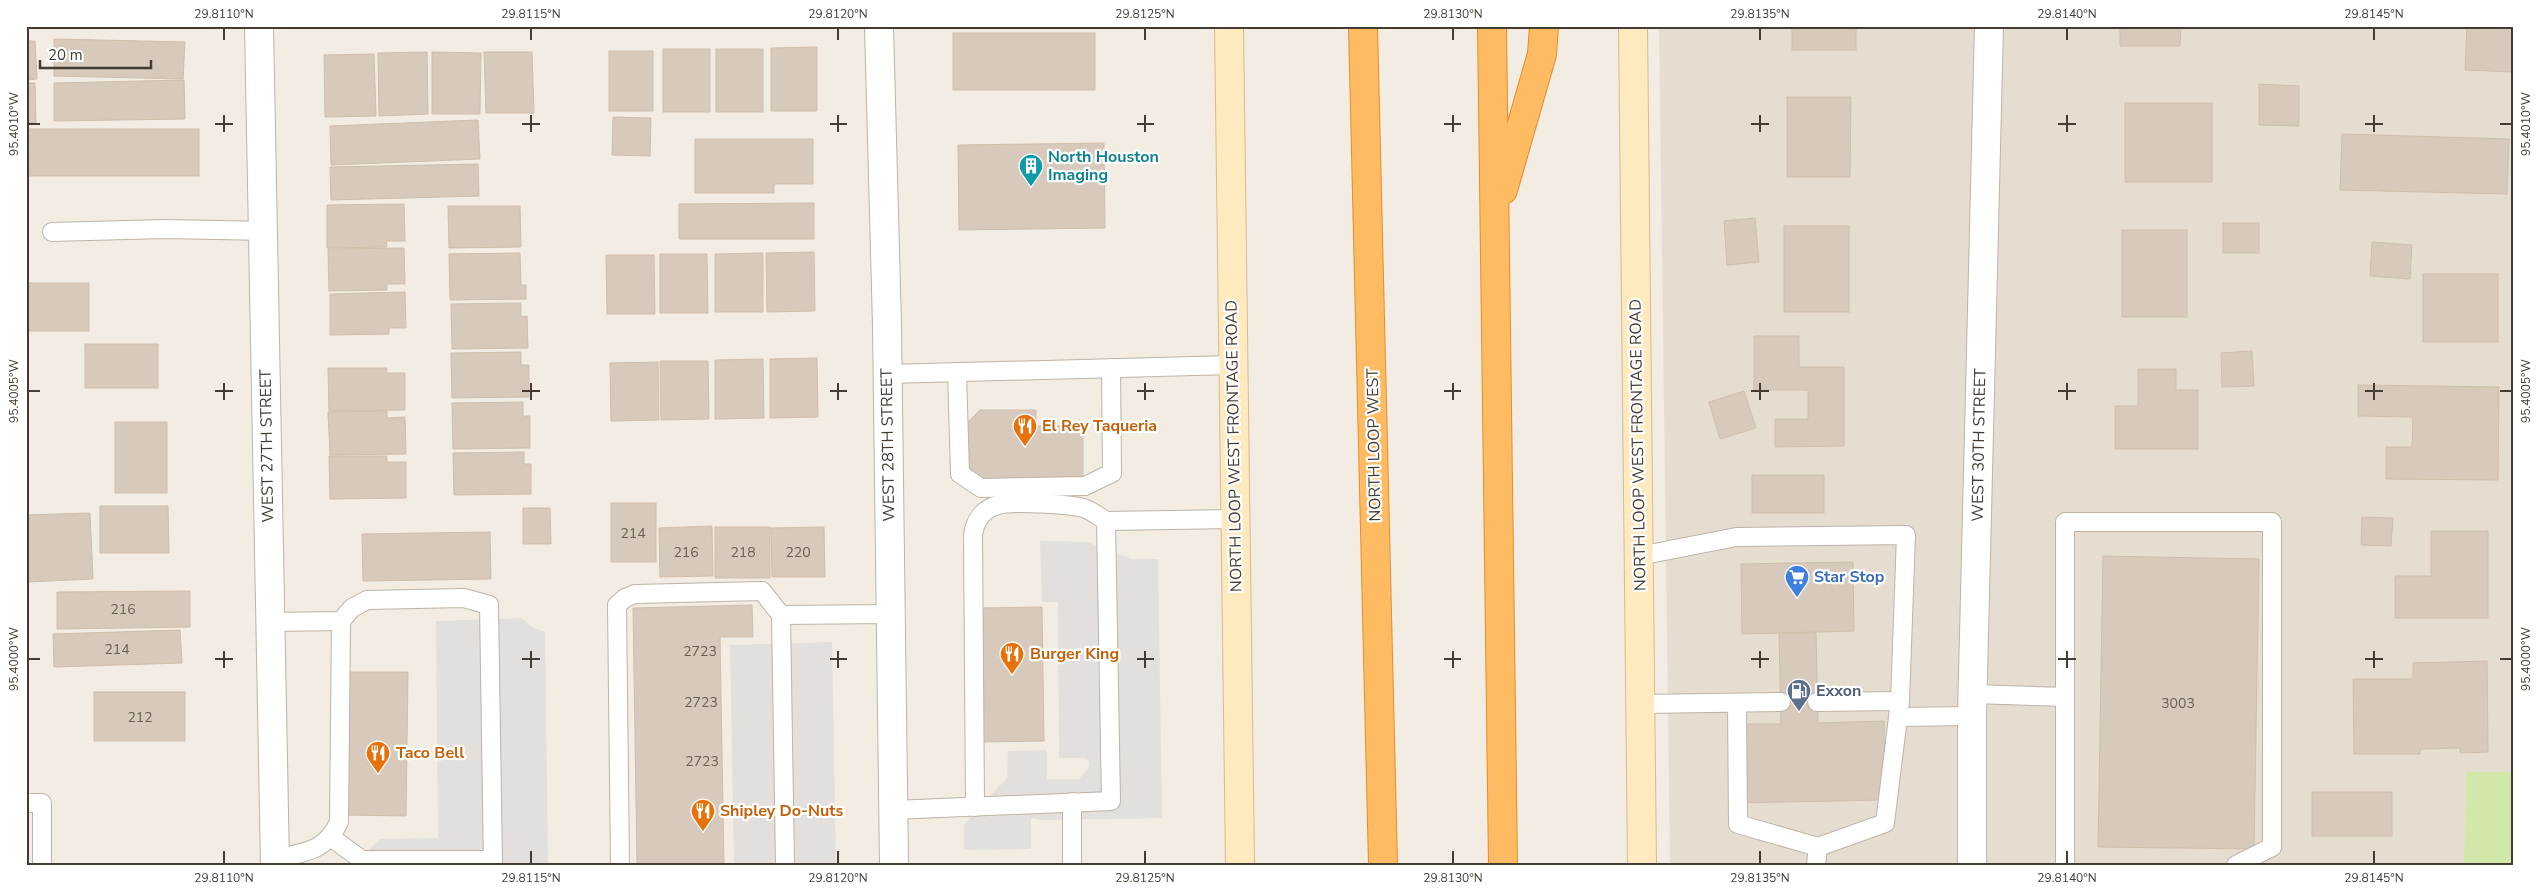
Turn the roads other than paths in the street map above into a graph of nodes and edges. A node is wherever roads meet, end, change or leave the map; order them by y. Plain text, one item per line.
1 (260, 26) edge
2 (880, 26) edge
3 (1229, 26) edge
4 (1363, 26) edge
5 (1492, 26) edge
6 (1544, 26) edge
7 (1633, 26) edge
8 (1989, 26) edge
9 (1496, 215) junction
10 (263, 231) junction
11 (52, 232) dead end
12 (1233, 365) junction
13 (1111, 368) junction
14 (958, 372) junction
15 (888, 374) junction
16 (1234, 519) junction
17 (1106, 521) junction
18 (1639, 556) junction
19 (890, 614) junction
20 (781, 615) junction
21 (341, 621) junction
22 (270, 622) junction
23 (2064, 697) junction
24 (1781, 702) dead end
25 (1817, 702) dead end
26 (1737, 703) junction
27 (1641, 704) junction
28 (1973, 705) junction
29 (1899, 709) junction
30 (1072, 802) junction
31 (26, 803) edge
32 (975, 807) junction
33 (893, 810) junction
34 (332, 838) junction
35 (1817, 856) edge
36 (275, 862) edge
37 (493, 862) edge
38 (42, 865) edge
39 (620, 865) edge
40 (785, 865) edge
41 (894, 865) edge
42 (1072, 865) edge
43 (1240, 865) edge
44 (1383, 865) edge
45 (1502, 865) edge
46 (1642, 865) edge
47 (1972, 865) edge
48 (2064, 865) edge
49 (2236, 865) edge

1 - 10 street, WEST 27TH STREET
2 - 15 street, WEST 28TH STREET
3 - 12 main road, NORTH LOOP WEST FRONTAGE ROAD
4 - 44 highway, NORTH LOOP WEST
5 - 9 highway
6 - 9 highway
7 - 18 main road, NORTH LOOP WEST FRONTAGE ROAD
8 - 28 street, WEST 30TH STREET
9 - 45 highway
10 - 11 lane
10 - 22 street, WEST 27TH STREET
12 - 13 lane
12 - 16 main road, NORTH LOOP WEST FRONTAGE ROAD
13 - 14 lane
13 - 14 lane
14 - 15 lane
15 - 19 street, WEST 28TH STREET
16 - 17 lane
16 - 43 main road, NORTH LOOP WEST FRONTAGE ROAD
17 - 30 lane
17 - 32 lane
18 - 27 main road, NORTH LOOP WEST FRONTAGE ROAD
18 - 29 lane
19 - 20 lane
19 - 33 street, WEST 28TH STREET
20 - 39 lane
20 - 40 lane
21 - 22 lane
21 - 34 lane
21 - 37 lane
22 - 36 street, WEST 27TH STREET
23 - 28 lane
23 - 48 lane
23 - 49 lane
24 - 26 lane
25 - 29 lane
26 - 27 lane
26 - 35 lane
27 - 46 main road, NORTH LOOP WEST FRONTAGE ROAD
28 - 29 lane
28 - 47 street, WEST 30TH STREET
29 - 35 lane
30 - 32 lane
30 - 42 lane
31 - 38 lane
32 - 33 lane
33 - 41 street, WEST 28TH STREET
34 - 36 lane
34 - 37 lane

